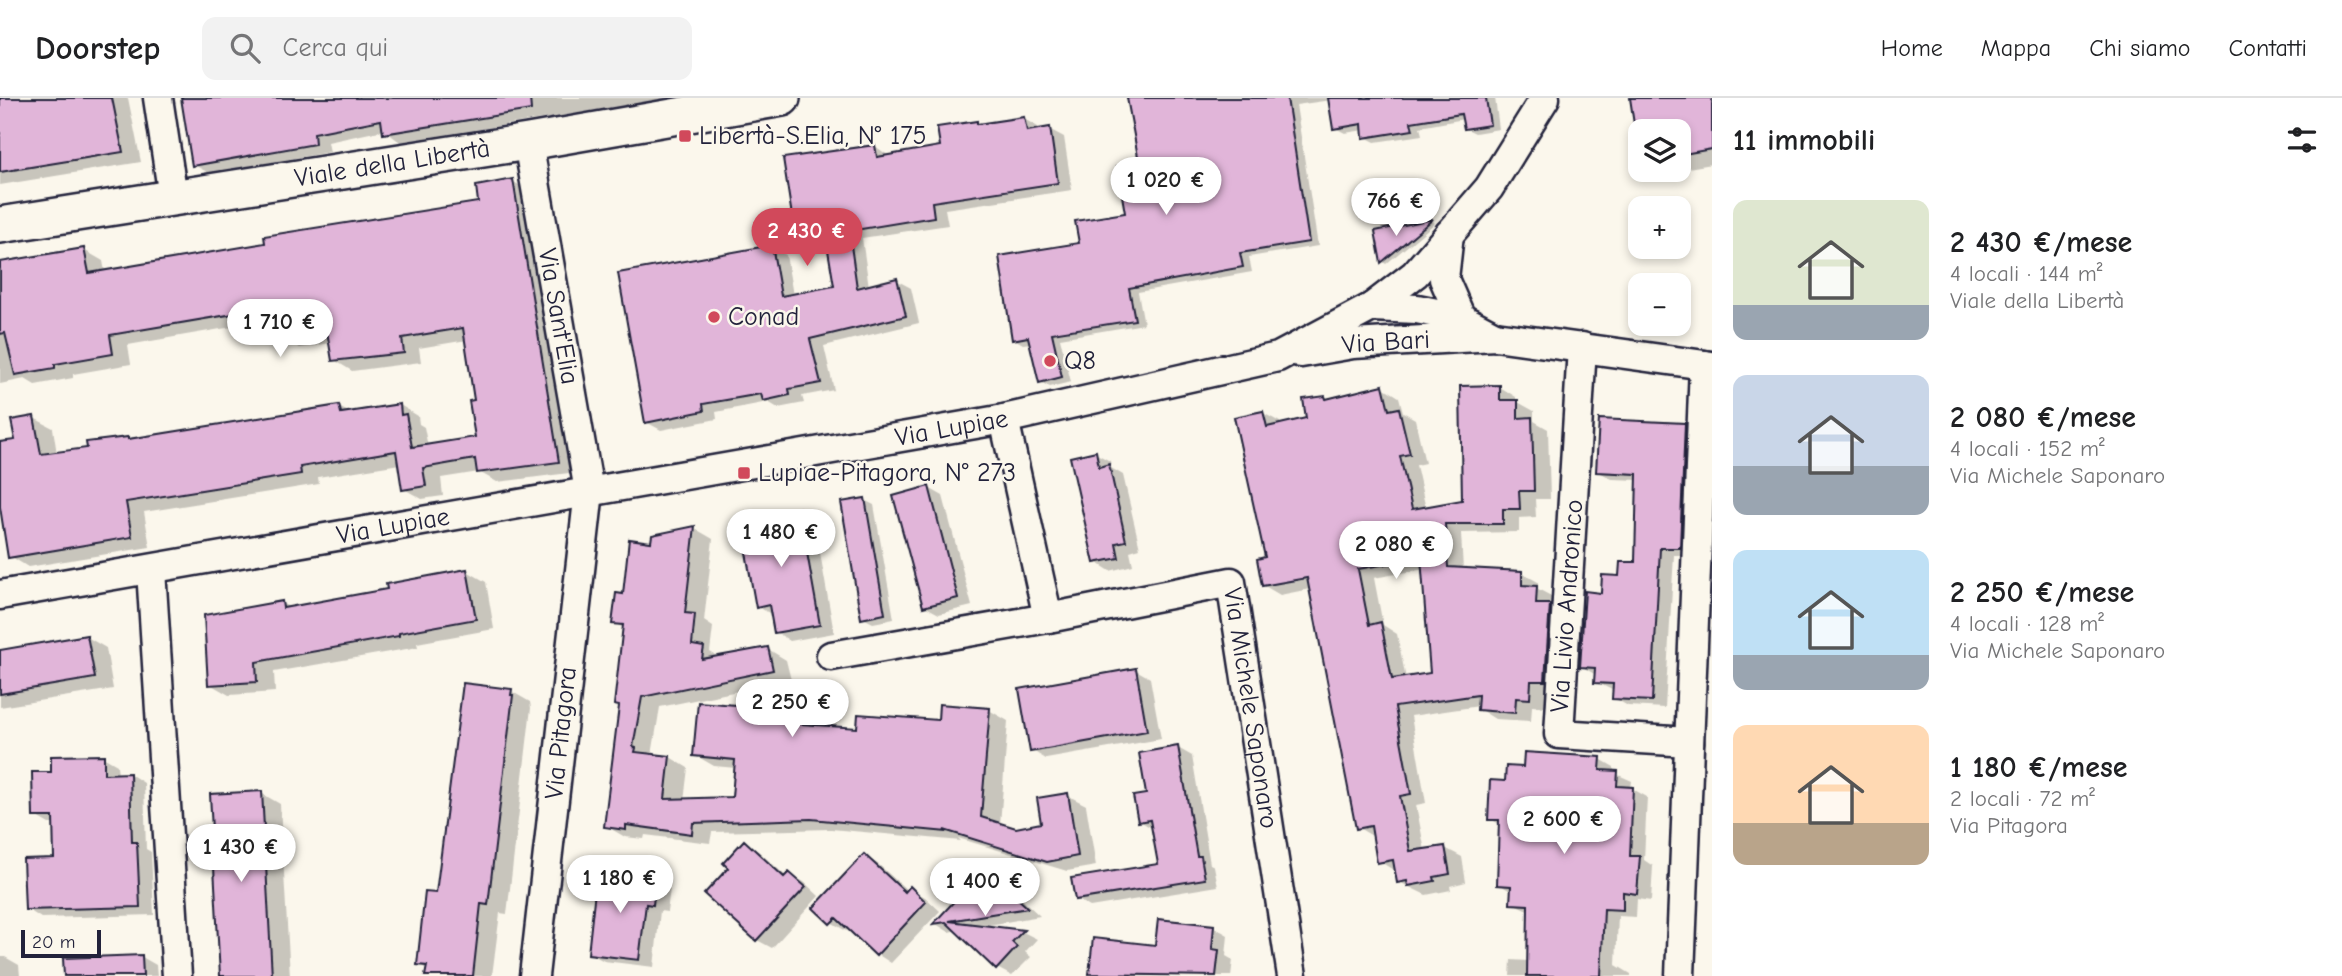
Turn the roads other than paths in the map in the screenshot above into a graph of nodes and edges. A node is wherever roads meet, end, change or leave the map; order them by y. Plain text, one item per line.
1 (158, 98) edge
2 (782, 98) edge
3 (1545, 98) edge
4 (528, 142) junction
5 (173, 197) junction
6 (0, 225) edge
7 (1449, 234) junction
8 (1372, 307) junction
9 (1461, 318) junction
10 (1495, 337) junction
11 (1582, 347) junction
12 (1278, 357) junction
13 (1708, 365) edge
14 (1004, 419) junction
15 (589, 491) junction
16 (151, 569) junction
17 (0, 595) edge
18 (1048, 618) junction
19 (831, 656) dead end
20 (1689, 742) junction
21 (177, 976) edge
22 (534, 976) edge
23 (1292, 976) edge
24 (1680, 976) edge

1 - 5 street
2 - 4 main road, Viale della Libertà
3 - 7 street, Via Lupiae
4 - 5 main road, Viale della Libertà
4 - 15 street, Via Sant'Elia
5 - 6 main road, Viale della Libertà
7 - 8 street, Via Lupiae
7 - 9 street, Via Bari
8 - 9 street, Via Bari
8 - 12 street, Via Lupiae
9 - 10 street, Via Bari
10 - 11 street, Via Bari
10 - 12 street, Via Bari
11 - 13 street, Via Bari
11 - 20 street, Via Livio Andronico
12 - 14 street, Via Lupiae
13 - 20 street
14 - 15 street, Via Lupiae
14 - 18 street
15 - 16 street, Via Lupiae
15 - 22 street, Via Pitagora
16 - 17 street, Via Lupiae
16 - 21 street
18 - 19 street, Via Michele Saponaro
18 - 23 street, Via Michele Saponaro
20 - 24 street

